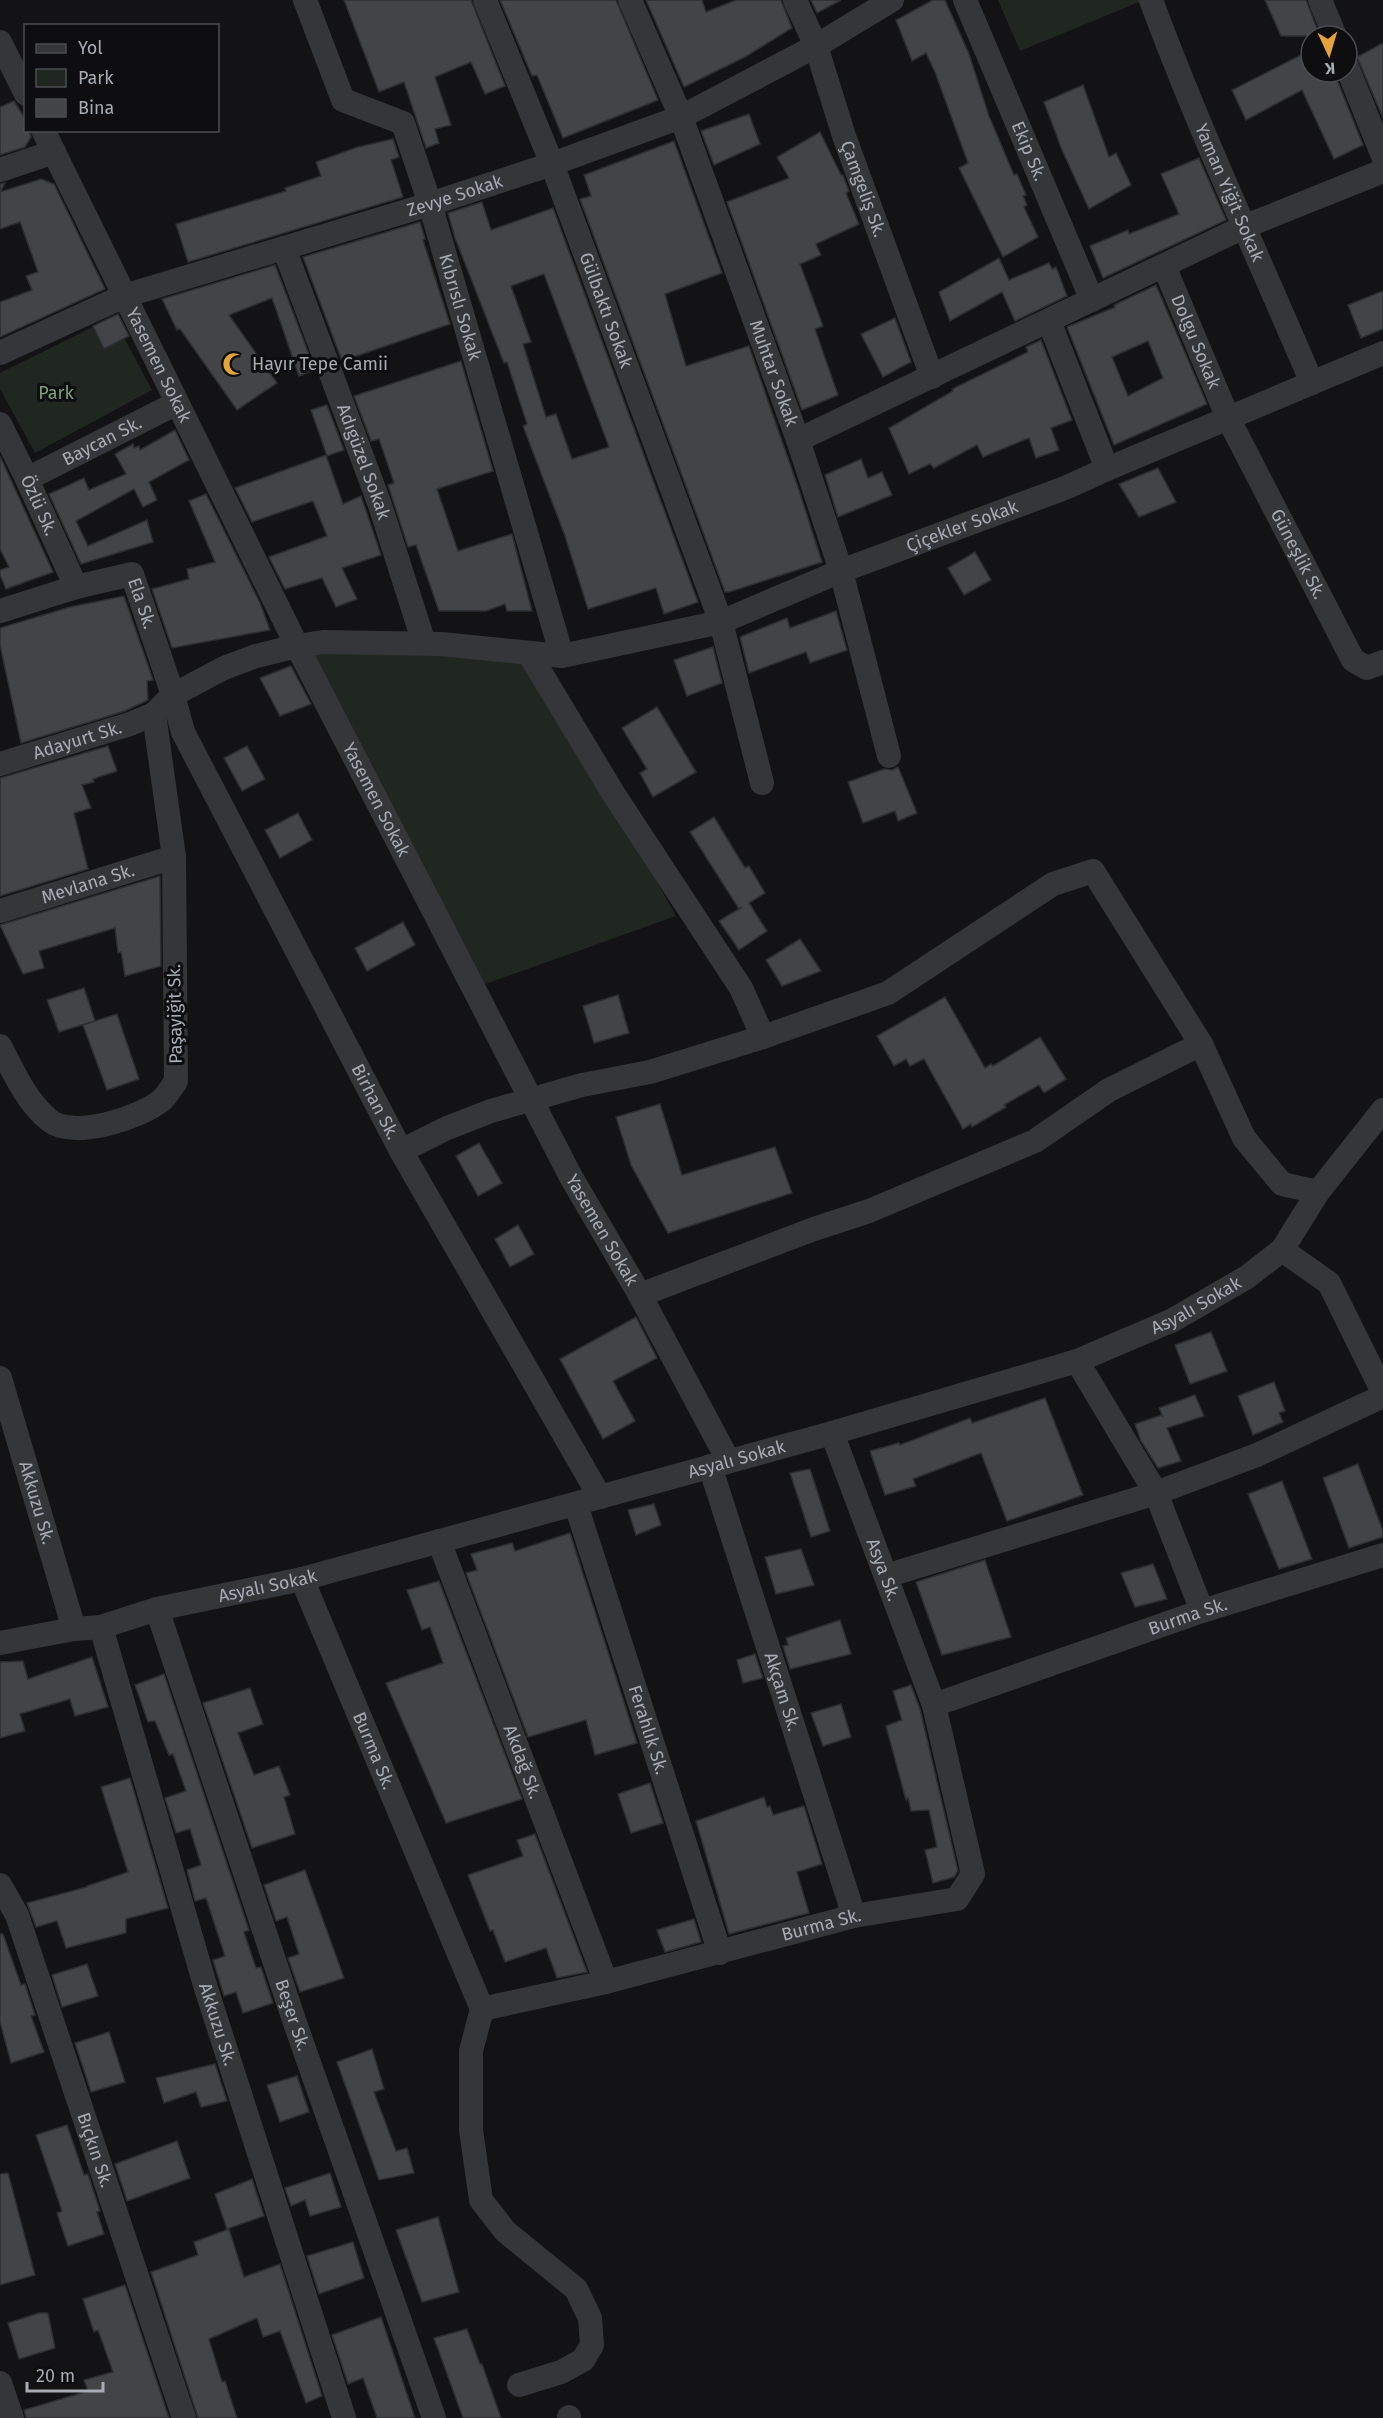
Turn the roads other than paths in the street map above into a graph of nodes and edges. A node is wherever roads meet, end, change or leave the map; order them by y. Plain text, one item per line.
1 (305, 0) edge
2 (486, 0) edge
3 (630, 0) edge
4 (795, 0) edge
5 (965, 0) edge
6 (1151, 0) edge
7 (1320, 0) edge
8 (878, 4) edge
9 (1330, 24) edge
10 (816, 46) junction
11 (2, 51) edge
12 (1354, 84) edge
13 (24, 90) edge
14 (681, 117) junction
15 (44, 132) edge
16 (54, 152) junction
17 (1383, 156) edge
18 (552, 164) junction
19 (0, 170) edge
20 (1383, 171) edge
21 (430, 204) junction
22 (1246, 226) junction
23 (284, 248) junction
24 (1164, 266) junction
25 (124, 296) junction
26 (1092, 300) junction
27 (1049, 321) junction
28 (0, 353) edge
29 (1383, 353) edge
30 (932, 377) junction
31 (1312, 383) junction
32 (177, 403) junction
33 (1228, 418) junction
34 (0, 424) edge
35 (798, 440) junction
36 (1107, 469) junction
37 (27, 479) junction
38 (841, 571) junction
39 (76, 587) junction
40 (0, 611) edge
41 (721, 622) junction
42 (424, 644) junction
43 (297, 646) junction
44 (530, 655) junction
45 (562, 656) junction
46 (1383, 662) edge
47 (173, 695) junction
48 (154, 714) junction
49 (890, 756) dead end
50 (0, 764) edge
51 (762, 783) dead end
52 (174, 857) junction
53 (0, 911) edge
54 (763, 1037) junction
55 (1201, 1044) junction
56 (0, 1047) edge
57 (532, 1101) junction
58 (1383, 1110) edge
59 (401, 1151) junction
60 (1318, 1192) junction
61 (1282, 1250) junction
62 (640, 1295) junction
63 (1077, 1361) junction
64 (0, 1378) edge
65 (1383, 1394) edge
66 (832, 1433) junction
67 (719, 1463) junction
68 (1156, 1493) junction
69 (600, 1497) junction
70 (576, 1505) junction
71 (439, 1541) junction
72 (1383, 1555) edge
73 (885, 1576) junction
74 (302, 1579) junction
75 (157, 1609) junction
76 (1202, 1611) junction
77 (101, 1627) junction
78 (74, 1629) junction
79 (0, 1643) edge
80 (934, 1705) junction
81 (0, 1885) edge
82 (854, 1916) junction
83 (720, 1953) junction
84 (606, 1982) junction
85 (482, 2009) junction
86 (0, 2383) edge
87 (519, 2385) dead end
88 (12, 2418) edge
89 (184, 2418) edge
90 (344, 2418) edge
91 (434, 2418) edge

1 - 21 street, Kıbrıslı Sokak
2 - 18 street, Gülbaktı Sokak
3 - 14 street, Muhtar Sokak
4 - 10 street, Çamgeliş Sk.
5 - 26 street, Ekip Sk.
6 - 22 street, Yaman Yiğit Sokak
7 - 9 street
8 - 10 street, Zevye Sokak
10 - 14 street, Zevye Sokak
10 - 30 street, Çamgeliş Sk.
11 - 13 street
12 - 17 street
14 - 18 street, Zevye Sokak
14 - 35 street, Muhtar Sokak
15 - 16 street, Yasemen Sokak
16 - 19 street
16 - 25 street, Yasemen Sokak
18 - 21 street, Zevye Sokak
18 - 41 street, Gülbaktı Sokak
20 - 22 street
21 - 23 street, Zevye Sokak
21 - 45 street, Kıbrıslı Sokak
22 - 24 street
22 - 31 street, Yaman Yiğit Sokak
23 - 25 street, Zevye Sokak
23 - 42 street, Adıgüzel Sokak
24 - 26 street
24 - 33 street, Dolgu Sokak
25 - 28 street, Zevye Sokak
25 - 32 street, Yasemen Sokak
26 - 27 street
27 - 30 street
27 - 36 street
29 - 31 street, Çiçekler Sokak
30 - 35 street
31 - 33 street, Çiçekler Sokak
32 - 37 street, Baycan Sk.
32 - 43 street, Yasemen Sokak
33 - 36 street, Çiçekler Sokak
33 - 46 street, Güneşlik Sk.
34 - 37 street, Özlü Sk.
35 - 38 street, Muhtar Sokak
36 - 38 street, Çiçekler Sokak
37 - 39 street, Özlü Sk.
38 - 41 street, Çiçekler Sokak
38 - 49 street, Muhtar Sokak
39 - 40 street, Ela Sk.
39 - 47 street, Ela Sk.
41 - 45 street, Çiçekler Sokak
41 - 51 street, Gülbaktı Sokak
42 - 43 street, Çiçekler Sokak
42 - 44 street, Çiçekler Sokak
43 - 47 street, Çiçekler Sokak
43 - 57 street, Yasemen Sokak
44 - 45 street, Çiçekler Sokak
44 - 54 street
47 - 48 street, Çiçekler Sokak
47 - 59 street, Birhan Sk.
48 - 50 street, Adayurt Sk.
48 - 52 street, Paşayiğit Sk.
52 - 53 street, Mevlana Sk.
52 - 56 street, Paşayiğit Sk.
54 - 55 street
54 - 57 street
55 - 60 street
55 - 62 street
57 - 59 street
57 - 62 street, Yasemen Sokak
58 - 60 street, Asyalı Sokak
59 - 69 street, Birhan Sk.
60 - 61 street, Asyalı Sokak
61 - 63 street, Asyalı Sokak
61 - 65 street
62 - 67 street, Yasemen Sokak
63 - 66 street, Asyalı Sokak
63 - 68 street
64 - 78 street, Akkuzu Sk.
65 - 68 street
66 - 67 street, Asyalı Sokak
66 - 73 street, Asya Sk.
67 - 69 street, Asyalı Sokak
67 - 82 street, Akçam Sk.
68 - 73 street
68 - 76 street
69 - 70 street, Asyalı Sokak
70 - 71 street, Asyalı Sokak
70 - 83 street, Ferahlık Sk.
71 - 74 street, Asyalı Sokak
71 - 84 street, Akdağ Sk.
72 - 76 street, Burma Sk.
73 - 80 street, Asya Sk.
74 - 75 street, Asyalı Sokak
74 - 85 street, Burma Sk.
75 - 77 street, Asyalı Sokak
75 - 91 street, Beşer Sk.
76 - 80 street, Burma Sk.
77 - 78 street, Asyalı Sokak
77 - 90 street, Akkuzu Sk.
78 - 79 street, Asyalı Sokak
80 - 82 street, Burma Sk.
81 - 89 street, Bıçkın Sk.
82 - 83 street, Burma Sk.
83 - 84 street, Burma Sk.
84 - 85 street, Burma Sk.
85 - 87 street
86 - 88 street

